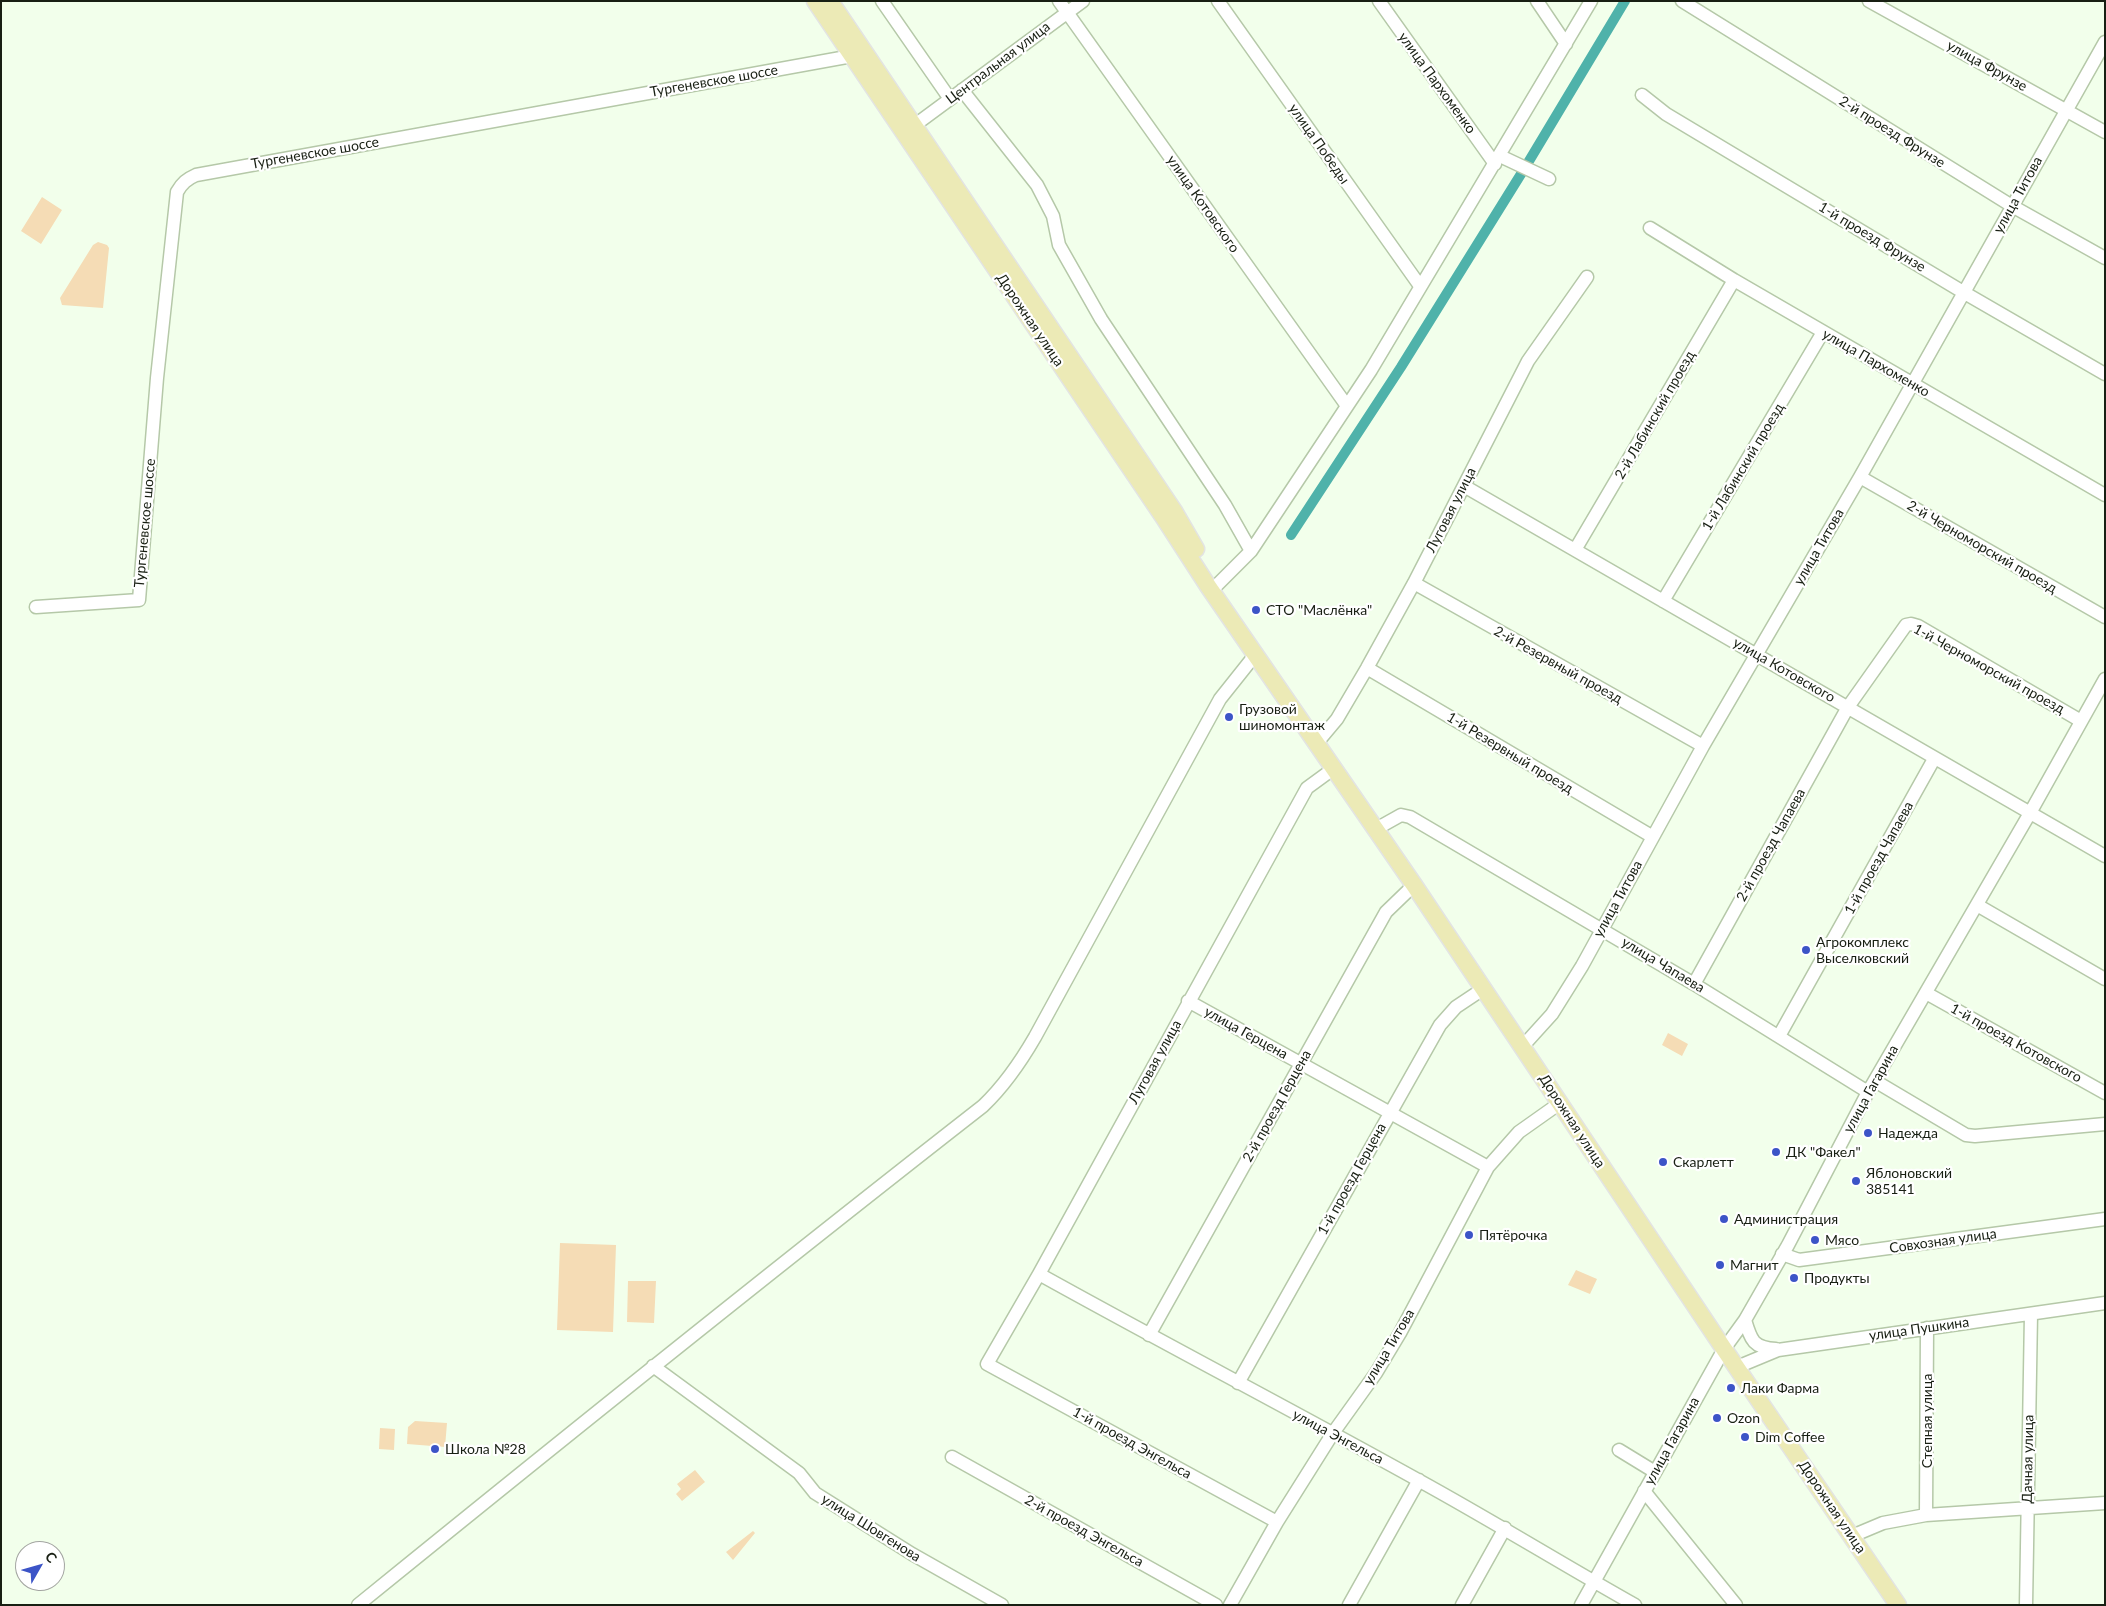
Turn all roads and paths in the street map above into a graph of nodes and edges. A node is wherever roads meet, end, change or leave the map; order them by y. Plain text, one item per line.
1 (815, 1) edge
2 (830, 1) edge
3 (882, 1) edge
4 (1058, 1) edge
5 (1083, 1) edge
6 (1218, 1) edge
7 (1378, 1) edge
8 (1537, 1) edge
9 (1591, 1) edge
10 (1682, 1) edge
11 (1869, 1) edge
12 (1066, 12) junction
13 (2105, 42) edge
14 (1566, 44) junction
15 (857, 53) junction
16 (962, 90) junction
17 (1642, 95) dead end
18 (950, 99) junction
19 (2066, 110) junction
20 (915, 125) junction
21 (2105, 132) edge
22 (1498, 160) junction
23 (1549, 179) dead end
24 (2012, 206) junction
25 (1650, 228) dead end
26 (2105, 258) edge
27 (1587, 277) dead end
28 (1734, 280) junction
29 (1420, 286) junction
30 (1963, 292) junction
31 (1823, 332) junction
32 (2105, 374) edge
33 (1911, 383) junction
34 (1347, 406) junction
35 (1860, 477) junction
36 (1464, 486) junction
37 (2105, 495) edge
38 (1575, 550) junction
39 (1250, 551) junction
40 (1414, 583) junction
41 (1217, 585) junction
42 (1663, 601) junction
43 (36, 607) dead end
44 (2105, 617) edge
45 (1245, 639) junction
46 (1757, 654) junction
47 (1255, 655) junction
48 (1367, 668) junction
49 (2105, 679) edge
50 (1848, 707) junction
51 (2080, 721) junction
52 (1316, 744) junction
53 (1703, 746) junction
54 (1934, 759) junction
55 (1333, 769) junction
56 (2030, 813) junction
57 (1376, 829) junction
58 (1653, 837) junction
59 (2105, 856) edge
60 (1414, 885) junction
61 (1977, 905) junction
62 (1602, 929) junction
63 (2105, 979) edge
64 (1694, 984) junction
65 (1483, 989) junction
66 (1926, 993) junction
67 (1188, 1001) junction
68 (1779, 1036) junction
69 (1523, 1046) junction
70 (1301, 1063) junction
71 (1872, 1086) junction
72 (2105, 1093) edge
73 (1560, 1103) junction
74 (1390, 1113) junction
75 (2105, 1124) edge
76 (1488, 1167) junction
77 (2105, 1219) edge
78 (1782, 1254) junction
79 (1039, 1274) junction
80 (2105, 1303) edge
81 (2031, 1314) junction
82 (1745, 1320) junction
83 (1928, 1328) junction
84 (1149, 1335) junction
85 (1724, 1349) junction
86 (1778, 1350) junction
87 (987, 1364) joint
88 (653, 1366) junction
89 (1737, 1367) junction
90 (1238, 1383) junction
91 (1333, 1433) junction
92 (1619, 1450) dead end
93 (952, 1457) dead end
94 (1655, 1472) junction
95 (1419, 1480) junction
96 (1644, 1491) junction
97 (2105, 1503) edge
98 (2026, 1509) junction
99 (1926, 1515) junction
100 (1278, 1522) junction
101 (1505, 1528) junction
102 (1852, 1536) junction
103 (1593, 1581) junction
104 (358, 1605) edge
105 (1002, 1605) edge
106 (1216, 1605) edge
107 (1230, 1605) edge
108 (1349, 1605) edge
109 (1462, 1605) edge
110 (1581, 1605) edge
111 (1635, 1605) edge
112 (1736, 1605) edge
113 (1898, 1605) edge
114 (2026, 1605) edge

1 - 15 main road, Дорожная улица
2 - 15 main road, Дорожная улица
3 - 18 street
4 - 12 street, улица Котовского
5 - 12 street, Центральная улица
6 - 29 street, улица Победы
7 - 22 street, улица Пархоменко
8 - 14 street
9 - 14 street
10 - 24 street, 2-й проезд Фрунзе
11 - 19 street, улица Фрунзе
12 - 16 street, Центральная улица
12 - 34 street, улица Котовского
13 - 19 street, улица Титова
14 - 22 street
15 - 20 main road, Дорожная улица
15 - 43 street, Тургеневское шоссе
15 - 45 main road, Дорожная улица
16 - 18 street, Центральная улица
16 - 39 street
17 - 30 street, 1-й проезд Фрунзе
18 - 20 street, Центральная улица
19 - 21 street, улица Фрунзе
19 - 24 street, улица Титова
20 - 41 main road, Дорожная улица
22 - 23 street, улица Пархоменко
22 - 29 street
24 - 26 street, 2-й проезд Фрунзе
24 - 30 street, улица Титова
25 - 28 street, улица Пархоменко
27 - 36 street, Луговая улица
28 - 31 street, улица Пархоменко
28 - 38 street, 2-й Лабинский проезд
29 - 34 street
30 - 32 street, 1-й проезд Фрунзе
30 - 33 street, улица Титова
31 - 33 street, улица Пархоменко
31 - 42 street, 1-й Лабинский проезд
33 - 35 street, улица Титова
33 - 37 street, улица Пархоменко
34 - 39 street
35 - 44 street, 2-й Черноморский проезд
35 - 46 street, улица Титова
36 - 38 street, улица Котовского
36 - 40 street, Луговая улица
38 - 42 street, улица Котовского
39 - 41 street
40 - 48 street, Луговая улица
40 - 53 street, 2-й Резервный проезд
41 - 45 main road, Дорожная улица
42 - 46 street, улица Котовского
45 - 47 main road, Дорожная улица
46 - 50 street, улица Котовского
46 - 53 street, улица Титова
47 - 52 main road, Дорожная улица
47 - 88 street
48 - 52 street, Луговая улица
48 - 58 street, 1-й Резервный проезд
49 - 51 street, улица Гагарина
50 - 51 street, 1-й Черноморский проезд
50 - 54 street, улица Котовского
50 - 64 street, 2-й проезд Чапаева
51 - 56 street, улица Гагарина
52 - 55 main road, Дорожная улица
53 - 58 street, улица Титова
54 - 56 street, улица Котовского
54 - 68 street, 1-й проезд Чапаева
55 - 57 main road, Дорожная улица
55 - 67 street, Луговая улица
56 - 59 street, улица Котовского
56 - 61 street, улица Гагарина
57 - 60 main road, Дорожная улица
57 - 62 street, улица Чапаева
58 - 62 street, улица Титова
60 - 65 main road, Дорожная улица
60 - 70 street, 2-й проезд Герцена
61 - 63 street
61 - 66 street, улица Гагарина
62 - 64 street, улица Чапаева
62 - 69 street, улица Титова
64 - 68 street, улица Чапаева
65 - 69 main road, Дорожная улица
65 - 74 street, 1-й проезд Герцена
66 - 71 street, улица Гагарина
66 - 72 street, 1-й проезд Котовского
67 - 70 street, улица Герцена
67 - 79 street, Луговая улица
68 - 71 street, улица Чапаева
69 - 73 main road, Дорожная улица
70 - 74 street, улица Герцена
70 - 84 street, 2-й проезд Герцена
71 - 75 street, улица Чапаева
71 - 78 street, улица Гагарина
73 - 76 street, улица Титова
73 - 85 main road, Дорожная улица
74 - 76 street, улица Герцена
74 - 90 street, 1-й проезд Герцена
76 - 91 street, улица Титова
77 - 78 street, Совхозная улица
78 - 82 street, улица Гагарина
79 - 84 street, улица Энгельса
79 - 87 street, Луговая улица
80 - 81 street, улица Пушкина
81 - 83 street, улица Пушкина
81 - 98 street, Дачная улица
82 - 85 street, улица Гагарина
82 - 86 street
83 - 86 street, улица Пушкина
83 - 99 street, Степная улица
84 - 90 street, улица Энгельса
85 - 89 main road, Дорожная улица
85 - 94 street, улица Гагарина
86 - 89 street, улица Пушкина
87 - 100 street, 1-й проезд Энгельса
88 - 104 street
88 - 105 street, улица Шовгенова
89 - 102 main road, Дорожная улица
90 - 91 street, улица Энгельса
91 - 95 street, улица Энгельса
91 - 100 street, улица Титова
92 - 94 street
93 - 106 street, 2-й проезд Энгельса
94 - 96 street, улица Гагарина
95 - 101 street, улица Энгельса
95 - 108 street
96 - 103 street, улица Гагарина
96 - 112 street
97 - 98 street
98 - 99 street
98 - 114 street, Дачная улица
99 - 102 street
100 - 107 street, улица Титова
101 - 103 street, улица Энгельса
101 - 109 street
102 - 113 main road, Дорожная улица
103 - 110 street, улица Гагарина
103 - 111 street, улица Энгельса

